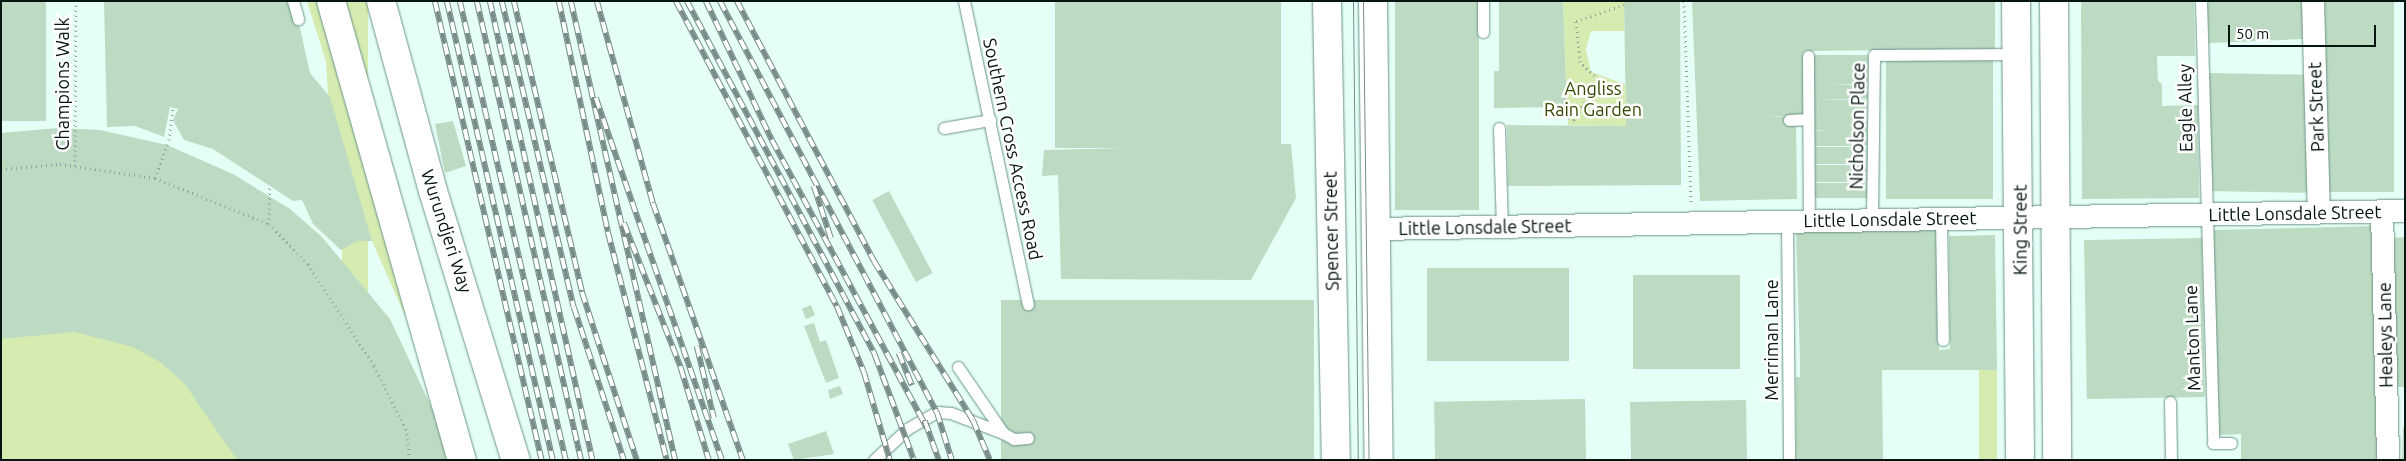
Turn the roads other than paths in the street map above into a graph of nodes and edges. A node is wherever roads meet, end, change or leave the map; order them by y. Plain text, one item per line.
1 (294, 1) edge
2 (331, 1) edge
3 (381, 1) edge
4 (964, 1) edge
5 (1327, 1) edge
6 (1373, 1) edge
7 (1483, 1) edge
8 (2016, 1) edge
9 (2054, 1) edge
10 (2201, 1) edge
11 (2314, 1) edge
12 (298, 18) dead end
13 (1483, 32) dead end
14 (2018, 54) junction
15 (1808, 56) dead end
16 (1808, 118) junction
17 (990, 120) junction
18 (1789, 120) dead end
19 (944, 128) dead end
20 (1499, 128) dead end
21 (2382, 211) junction
22 (2405, 211) edge
23 (2320, 212) junction
24 (2205, 214) junction
25 (2021, 216) junction
26 (2058, 216) junction
27 (1941, 218) junction
28 (1872, 219) junction
29 (1798, 221) junction
30 (1502, 227) junction
31 (1375, 229) junction
32 (1332, 230) junction
33 (1028, 304) dead end
34 (1943, 340) dead end
35 (958, 367) dead end
36 (2170, 402) dead end
37 (2057, 406) junction
38 (2020, 407) junction
39 (1002, 433) junction
40 (1028, 438) dead end
41 (2230, 443) dead end
42 (462, 460) edge
43 (516, 460) edge
44 (874, 460) edge
45 (1336, 460) edge
46 (1378, 460) edge
47 (1789, 460) edge
48 (2020, 460) edge
49 (2057, 460) edge
50 (2171, 460) edge
51 (2388, 460) edge

1 - 12 lane
2 - 42 main road
3 - 43 main road, Wurundjeri Way
4 - 17 lane, Southern Cross Access Road
5 - 32 main road, Spencer Street
6 - 31 main road
7 - 13 lane
8 - 14 main road, King Street
9 - 26 main road
10 - 24 lane, Eagle Alley
11 - 23 street, Park Street
14 - 25 main road, King Street
14 - 28 lane, Nicholson Place
15 - 16 lane, Merriman Lane
16 - 18 lane
16 - 29 lane, Merriman Lane
17 - 19 lane
17 - 33 lane, Southern Cross Access Road
20 - 30 lane
21 - 22 street, Little Lonsdale Street
21 - 23 street, Little Lonsdale Street
21 - 51 street, Healeys Lane
23 - 24 street, Little Lonsdale Street
24 - 26 street, Little Lonsdale Street
24 - 41 lane, Manton Lane
25 - 26 street, Little Lonsdale Street
25 - 27 street, Little Lonsdale Street
25 - 38 main road, King Street
26 - 37 main road
27 - 28 street, Little Lonsdale Street
27 - 34 lane
28 - 29 street, Little Lonsdale Street
29 - 30 street, Little Lonsdale Street
29 - 47 lane, Merriman Lane
30 - 31 street, Little Lonsdale Street
31 - 32 main road
31 - 46 main road
32 - 45 main road, Spencer Street
35 - 39 lane
36 - 50 lane
37 - 38 main road
37 - 49 main road
38 - 48 main road, King Street
39 - 40 lane
39 - 44 lane

